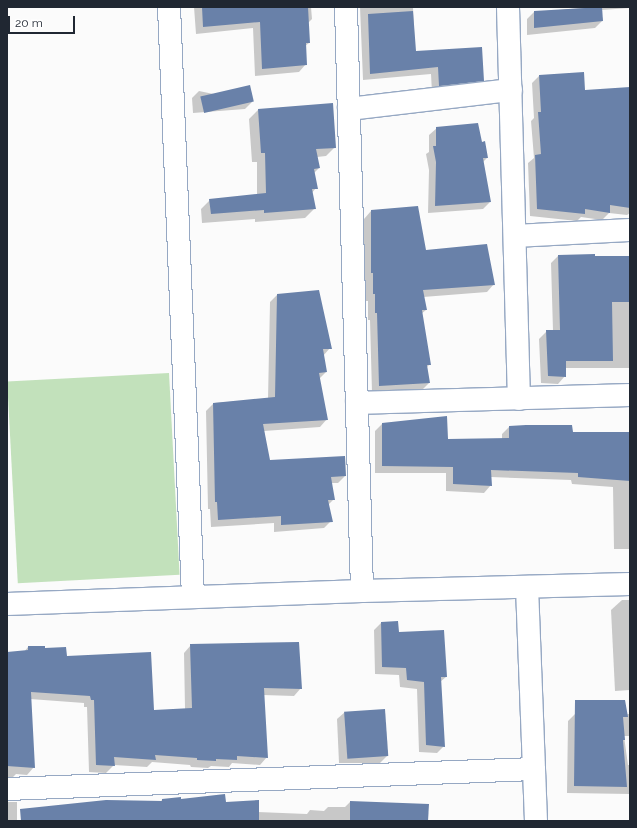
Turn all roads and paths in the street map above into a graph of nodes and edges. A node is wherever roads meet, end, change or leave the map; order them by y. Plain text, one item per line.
1 (168, 7) edge
2 (346, 7) edge
3 (508, 7) edge
4 (511, 90) junction
5 (349, 109) junction
6 (630, 230) edge
7 (516, 236) junction
8 (630, 395) edge
9 (519, 399) junction
10 (357, 404) junction
11 (630, 584) edge
12 (527, 587) junction
13 (362, 591) junction
14 (193, 597) junction
15 (7, 604) edge
16 (534, 769) junction
17 (7, 789) edge
18 (536, 821) edge

1 - 14 street
2 - 5 street
3 - 4 street
4 - 5 street
4 - 7 street
5 - 10 street
6 - 7 street
7 - 9 street
8 - 9 street
9 - 10 street
10 - 13 street
11 - 12 street
12 - 13 street
12 - 16 street
13 - 14 street
14 - 15 street
16 - 17 street
16 - 18 street

